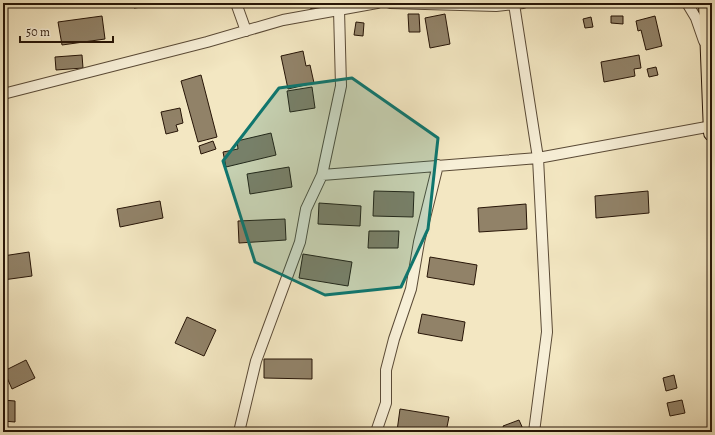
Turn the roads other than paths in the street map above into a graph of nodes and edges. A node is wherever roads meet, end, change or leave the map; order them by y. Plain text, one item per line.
1 (236, 3) edge
2 (377, 3) edge
3 (390, 3) edge
4 (519, 3) edge
5 (687, 3) edge
6 (709, 4) edge
7 (496, 5) edge
8 (338, 10) junction
9 (246, 31) junction
10 (709, 53) junction
11 (3, 94) edge
12 (712, 126) edge
13 (712, 133) edge
14 (538, 158) junction
15 (438, 165) junction
16 (322, 175) junction
17 (239, 432) edge
18 (376, 432) edge
19 (534, 432) edge

1 - 9 street
2 - 8 street
3 - 7 street
4 - 7 street
4 - 14 street
5 - 10 street
6 - 10 highway
8 - 9 street
8 - 16 street
9 - 11 street
10 - 12 highway
12 - 13 highway
12 - 14 street
14 - 15 street
14 - 19 street
15 - 16 street
15 - 18 street
16 - 17 street

